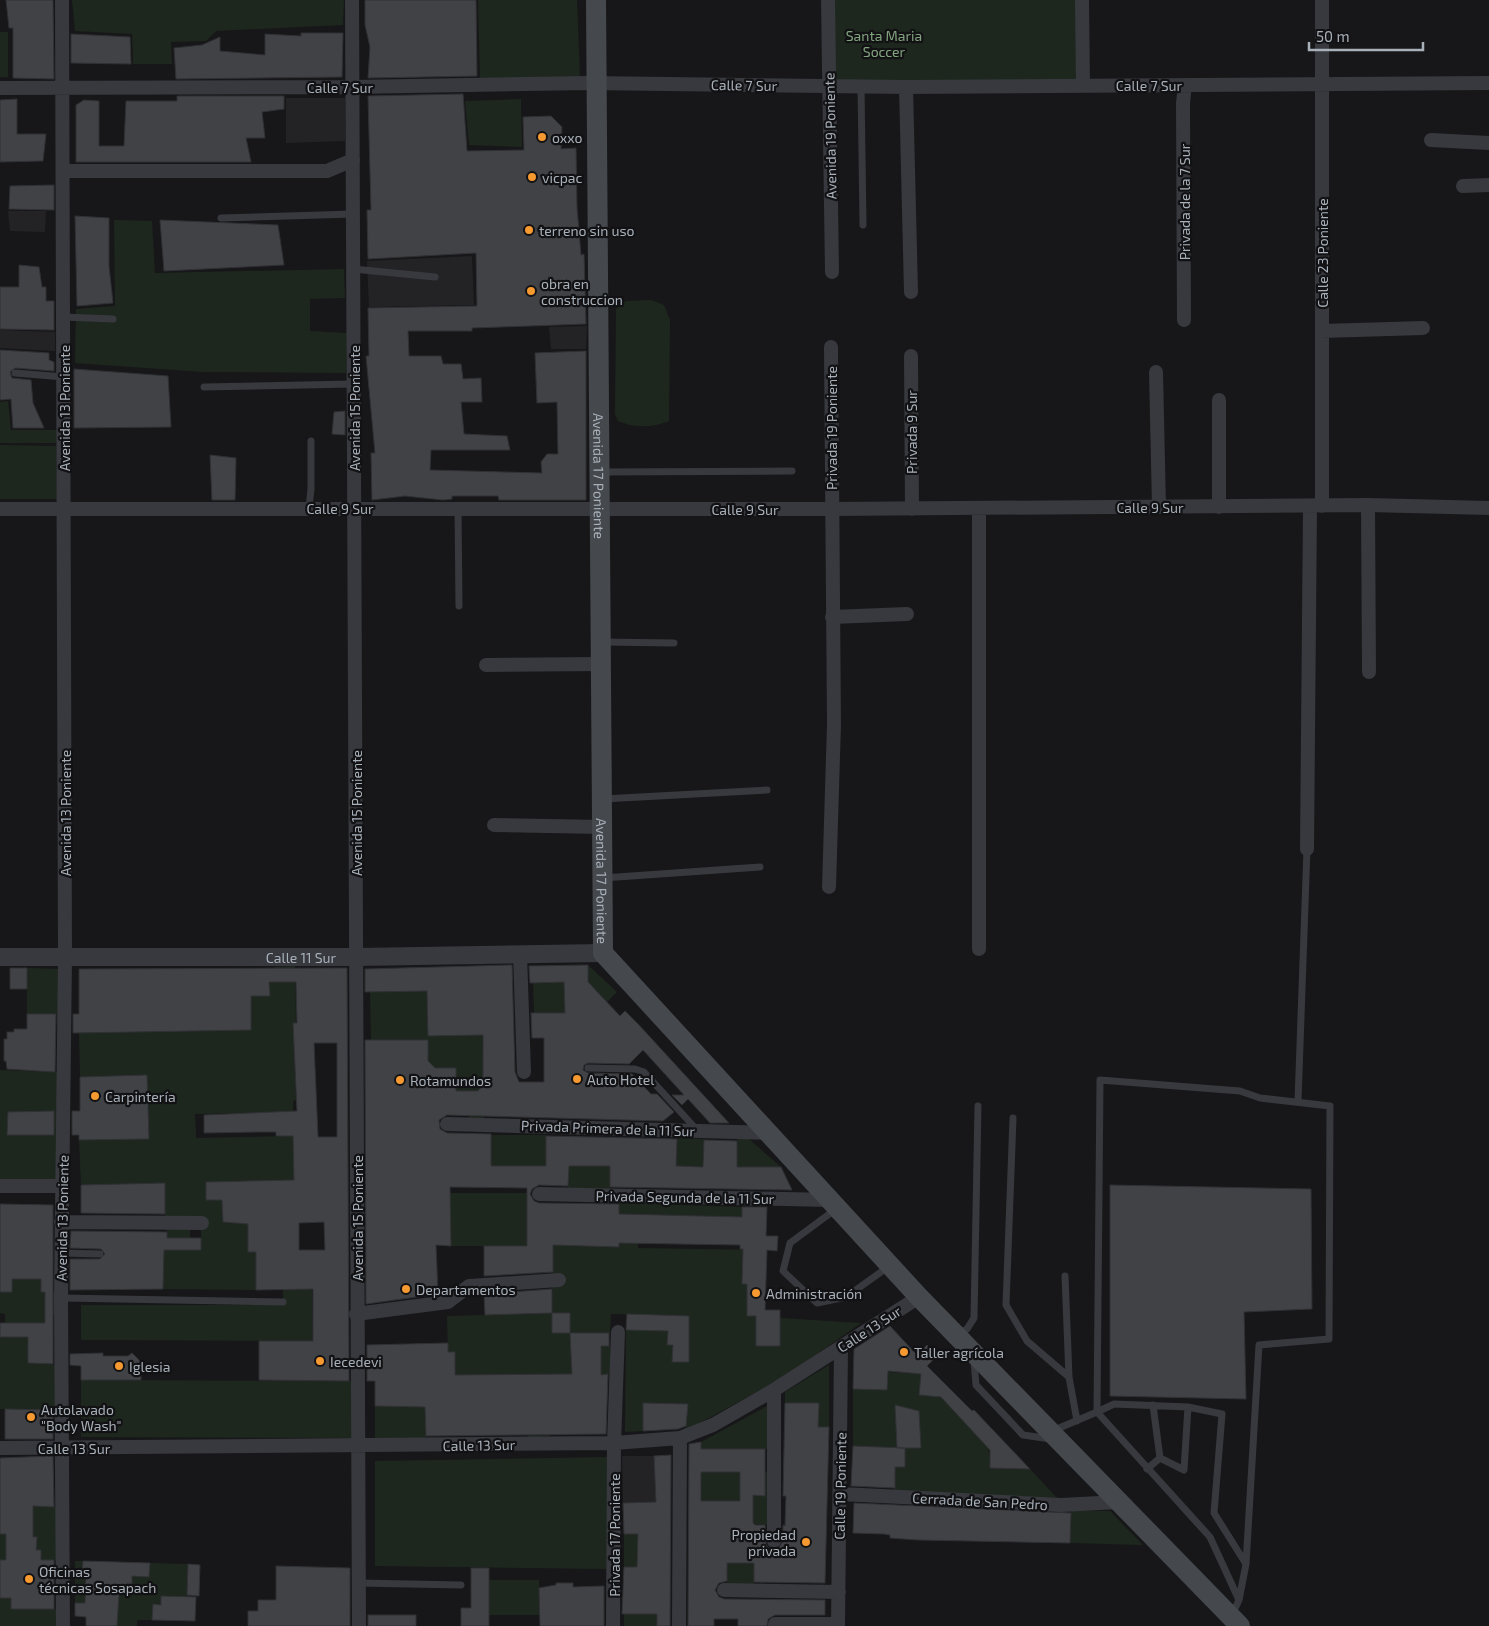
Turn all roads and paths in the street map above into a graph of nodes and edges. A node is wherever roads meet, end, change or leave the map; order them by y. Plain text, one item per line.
1 (62, 0) edge
2 (352, 0) edge
3 (596, 0) edge
4 (828, 0) edge
5 (1082, 0) edge
6 (1322, 0) edge
7 (597, 83) junction
8 (1489, 83) edge
9 (1083, 84) junction
10 (1322, 84) junction
11 (1185, 85) junction
12 (828, 86) junction
13 (861, 86) junction
14 (352, 87) junction
15 (906, 87) junction
16 (0, 88) edge
17 (63, 88) junction
18 (1431, 140) dead end
19 (1489, 143) edge
20 (353, 160) junction
21 (62, 171) junction
22 (327, 171) junction
23 (353, 183) junction
24 (1489, 185) edge
25 (1464, 186) dead end
26 (353, 214) junction
27 (221, 218) dead end
28 (863, 225) dead end
29 (353, 269) junction
30 (832, 272) dead end
31 (435, 277) dead end
32 (911, 292) dead end
33 (64, 318) junction
34 (113, 319) dead end
35 (1184, 320) dead end
36 (1423, 328) dead end
37 (1322, 331) junction
38 (831, 347) dead end
39 (911, 356) dead end
40 (1156, 372) dead end
41 (15, 373) dead end
42 (64, 377) junction
43 (353, 384) junction
44 (204, 387) dead end
45 (1219, 400) dead end
46 (311, 441) dead end
47 (792, 471) dead end
48 (600, 472) junction
49 (1368, 505) junction
50 (1316, 506) junction
51 (1159, 507) junction
52 (1219, 507) junction
53 (309, 508) junction
54 (354, 508) junction
55 (458, 508) junction
56 (600, 508) junction
57 (912, 508) junction
58 (979, 508) junction
59 (1489, 508) edge
60 (0, 509) edge
61 (64, 509) junction
62 (832, 509) junction
63 (459, 606) dead end
64 (907, 614) dead end
65 (832, 617) junction
66 (601, 642) junction
67 (674, 643) dead end
68 (601, 664) junction
69 (486, 665) dead end
70 (1369, 672) dead end
71 (767, 790) dead end
72 (602, 799) junction
73 (494, 825) dead end
74 (602, 826) junction
75 (1307, 849) joint
76 (760, 867) dead end
77 (602, 878) junction
78 (829, 887) dead end
79 (979, 949) dead end
80 (603, 953) junction
81 (520, 954) junction
82 (0, 957) edge
83 (65, 957) junction
84 (357, 957) junction
85 (588, 1068) dead end
86 (524, 1072) dead end
87 (1298, 1100) junction
88 (978, 1106) dead end
89 (1013, 1118) dead end
90 (447, 1124) dead end
91 (698, 1131) junction
92 (769, 1133) junction
93 (0, 1186) edge
94 (62, 1186) junction
95 (539, 1194) dead end
96 (834, 1204) junction
97 (61, 1222) junction
98 (202, 1223) dead end
99 (62, 1253) junction
100 (100, 1254) dead end
101 (891, 1266) junction
102 (1065, 1276) dead end
103 (559, 1280) dead end
104 (919, 1297) junction
105 (61, 1298) junction
106 (283, 1302) dead end
107 (356, 1314) junction
108 (618, 1332) dead end
109 (956, 1335) junction
110 (841, 1347) junction
111 (1069, 1377) junction
112 (774, 1390) junction
113 (1153, 1405) junction
114 (1188, 1407) junction
115 (1098, 1412) junction
116 (1077, 1420) junction
117 (1053, 1436) junction
118 (680, 1438) junction
119 (614, 1443) junction
120 (358, 1447) junction
121 (0, 1448) edge
122 (63, 1448) junction
123 (1160, 1458) junction
124 (1147, 1469) junction
125 (841, 1494) junction
126 (1119, 1502) junction
127 (774, 1541) dead end
128 (1246, 1564) junction
129 (358, 1583) junction
130 (461, 1585) dead end
131 (724, 1590) dead end
132 (839, 1592) junction
133 (1235, 1617) edge
134 (775, 1624) dead end
135 (838, 1625) edge
136 (63, 1626) edge
137 (359, 1626) edge
138 (614, 1626) edge
139 (679, 1626) edge

1 - 17 street, Avenida 13 Poniente
2 - 14 street, Avenida 15 Poniente
3 - 7 main road, Avenida 17 Poniente
4 - 12 street, Avenida 19 Poniente
5 - 9 street
6 - 10 street, Calle 23 Poniente
7 - 12 street, Calle 7 Sur
7 - 14 street, Calle 7 Sur
7 - 48 main road, Avenida 17 Poniente
8 - 10 street, Calle 7 Sur
9 - 11 street, Calle 7 Sur
9 - 15 street, Calle 7 Sur
10 - 11 street, Calle 7 Sur
10 - 37 street, Calle 23 Poniente
11 - 35 street, Privada de la 7 Sur
12 - 13 street, Calle 7 Sur
12 - 30 street, Avenida 19 Poniente
13 - 15 street, Calle 7 Sur
13 - 28 lane
14 - 17 street, Calle 7 Sur
14 - 20 street, Avenida 15 Poniente
15 - 32 street
16 - 17 street, Calle 7 Sur
17 - 21 street, Avenida 13 Poniente
18 - 19 street
20 - 22 street
20 - 23 street, Avenida 15 Poniente
21 - 22 street
21 - 33 street, Avenida 13 Poniente
22 - 23 street
23 - 26 street, Avenida 15 Poniente
24 - 25 street
26 - 27 lane
26 - 29 street, Avenida 15 Poniente
29 - 31 lane
29 - 43 street, Avenida 15 Poniente
33 - 34 lane
33 - 42 street, Avenida 13 Poniente
36 - 37 street
37 - 50 street, Calle 23 Poniente
38 - 62 street, Privada 19 Poniente
39 - 57 street, Privada 9 Sur
40 - 51 street
41 - 42 lane
42 - 61 street, Avenida 13 Poniente
43 - 44 lane
43 - 54 street, Avenida 15 Poniente
45 - 52 street
46 - 53 lane
47 - 48 lane
48 - 56 main road, Avenida 17 Poniente
49 - 50 street, Calle 9 Sur
49 - 59 street, Calle 9 Sur
49 - 70 street
50 - 52 street, Calle 9 Sur
50 - 75 street, Calle 23 Poniente
51 - 52 street, Calle 9 Sur
51 - 58 street, Calle 9 Sur
53 - 54 street, Calle 9 Sur
53 - 61 street, Calle 9 Sur
54 - 55 street, Calle 9 Sur
54 - 84 street, Avenida 15 Poniente
55 - 56 street, Calle 9 Sur
55 - 63 lane
56 - 62 street, Calle 9 Sur
56 - 66 main road, Avenida 17 Poniente
57 - 58 street, Calle 9 Sur
57 - 62 street, Calle 9 Sur
58 - 79 street
60 - 61 street, Calle 9 Sur
61 - 83 street, Avenida 13 Poniente
62 - 65 street, Privada 19 Poniente
64 - 65 street
65 - 78 street, Privada 19 Poniente
66 - 67 lane
66 - 68 main road, Avenida 17 Poniente
68 - 69 street
68 - 72 main road, Avenida 17 Poniente
71 - 72 lane
72 - 74 main road, Avenida 17 Poniente
73 - 74 street
74 - 77 main road, Avenida 17 Poniente
75 - 87 lane
76 - 77 lane
77 - 80 main road, Avenida 17 Poniente
80 - 81 street, Calle 11 Sur
80 - 92 main road
81 - 84 street, Calle 11 Sur
81 - 86 street
82 - 83 street, Calle 11 Sur
83 - 84 street, Calle 11 Sur
83 - 94 street, Avenida 13 Poniente
84 - 107 street, Avenida 15 Poniente
85 - 91 lane
87 - 115 lane
87 - 128 lane
88 - 109 lane
89 - 111 lane
90 - 91 street, Privada Primera de la 11 Sur
91 - 92 street, Privada Primera de la 11 Sur
92 - 96 main road
93 - 94 street
94 - 97 street, Avenida 13 Poniente
95 - 96 street, Privada Segunda de la 11 Sur
96 - 101 main road
96 - 101 lane
97 - 98 street
97 - 99 street, Avenida 13 Poniente
99 - 100 lane
99 - 105 street, Avenida 13 Poniente
101 - 104 main road
102 - 111 lane
103 - 107 street
104 - 109 main road
104 - 110 street, Calle 13 Sur
105 - 106 lane
105 - 122 street, Avenida 13 Poniente
107 - 120 street, Avenida 15 Poniente
108 - 119 street, Privada 17 Poniente
109 - 117 main road
110 - 112 street, Calle 13 Sur
110 - 125 street, Calle 19 Poniente
111 - 116 lane
112 - 118 street, Calle 13 Sur
112 - 127 street
113 - 114 lane
113 - 115 lane
113 - 123 lane
114 - 123 lane
114 - 128 lane
115 - 116 lane
115 - 124 lane
116 - 117 lane
117 - 126 main road
118 - 119 street, Calle 13 Sur
118 - 139 street
119 - 120 street, Calle 13 Sur
119 - 138 street, Privada 17 Poniente
120 - 122 street, Calle 13 Sur
120 - 129 street, Avenida 15 Poniente
121 - 122 street, Calle 13 Sur
122 - 136 street, Avenida 13 Poniente
123 - 124 lane
124 - 133 lane
125 - 126 street, Cerrada de San Pedro
125 - 132 street, Calle 19 Poniente
126 - 133 main road
128 - 133 lane
129 - 130 lane
129 - 137 street, Avenida 15 Poniente
131 - 132 street
132 - 135 street, Calle 19 Poniente
134 - 135 street

